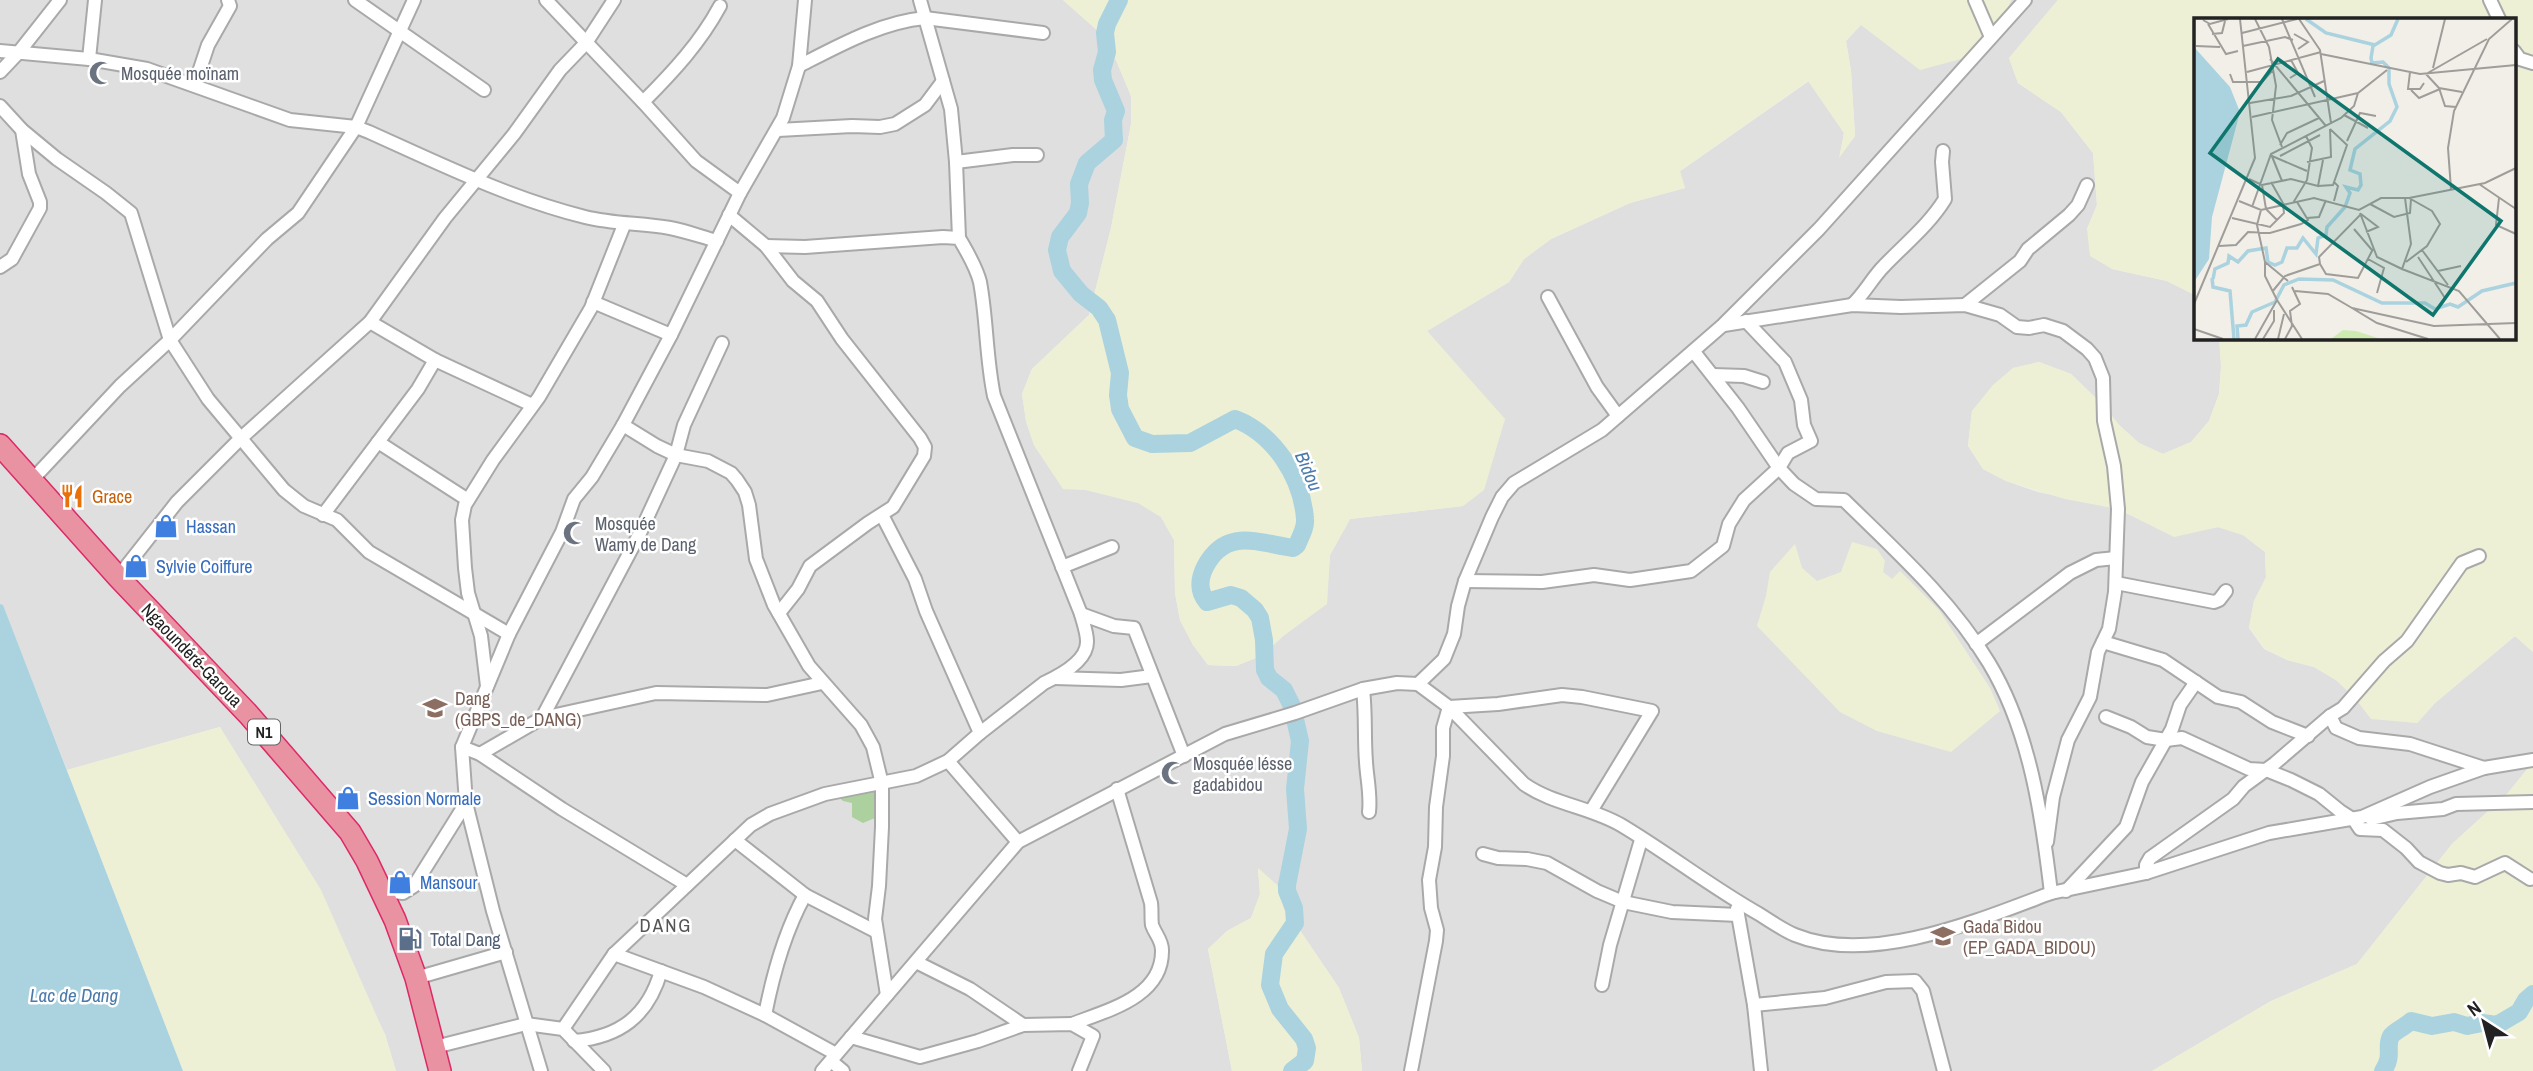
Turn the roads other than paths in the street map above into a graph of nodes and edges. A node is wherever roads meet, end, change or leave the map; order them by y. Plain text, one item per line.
1 (60, 0) edge
2 (95, 0) edge
3 (228, 0) edge
4 (355, 0) edge
5 (414, 0) edge
6 (546, 0) edge
7 (614, 0) edge
8 (805, 0) edge
9 (919, 0) edge
10 (1975, 0) edge
11 (2025, 0) edge
12 (2490, 0) edge
13 (720, 6) dead end
14 (925, 18) junction
15 (2499, 18) edge
16 (400, 32) junction
17 (1043, 33) dead end
18 (1990, 37) junction
19 (586, 43) junction
20 (0, 51) edge
21 (19, 52) junction
22 (2516, 54) edge
23 (89, 60) junction
24 (2533, 63) edge
25 (799, 66) junction
26 (0, 72) edge
27 (943, 80) junction
28 (195, 84) junction
29 (484, 90) dead end
30 (643, 102) junction
31 (0, 106) edge
32 (356, 127) junction
33 (22, 130) junction
34 (778, 130) junction
35 (1943, 151) dead end
36 (1037, 155) dead end
37 (956, 162) junction
38 (477, 181) junction
39 (2087, 185) dead end
40 (740, 193) junction
41 (729, 215) junction
42 (624, 225) junction
43 (959, 238) junction
44 (717, 241) junction
45 (766, 246) junction
46 (0, 267) edge
47 (1548, 297) dead end
48 (593, 302) junction
49 (1852, 305) junction
50 (1965, 305) junction
51 (1746, 321) junction
52 (370, 322) junction
53 (1723, 325) junction
54 (671, 335) junction
55 (170, 340) junction
56 (722, 343) dead end
57 (1694, 352) junction
58 (435, 360) junction
59 (1713, 374) junction
60 (1763, 383) dead end
61 (532, 405) junction
62 (1618, 416) junction
63 (623, 425) junction
64 (240, 439) junction
65 (378, 442) junction
66 (0, 445) edge
67 (676, 455) junction
68 (1779, 468) junction
69 (32, 480) junction
70 (468, 500) junction
71 (323, 514) junction
72 (882, 515) junction
73 (1111, 547) dead end
74 (2479, 556) dead end
75 (2116, 558) junction
76 (1062, 567) junction
77 (118, 577) junction
78 (1465, 581) junction
79 (2116, 583) junction
80 (2227, 591) dead end
81 (779, 613) junction
82 (1081, 614) junction
83 (475, 615) junction
84 (509, 634) junction
85 (2103, 642) junction
86 (1976, 644) junction
87 (1152, 676) junction
88 (1055, 678) junction
89 (2196, 682) junction
90 (822, 683) junction
91 (1418, 684) junction
92 (1363, 689) junction
93 (487, 690) junction
94 (1449, 707) junction
95 (2330, 716) junction
96 (2106, 717) dead end
97 (542, 718) junction
98 (980, 733) junction
99 (2308, 736) junction
100 (2166, 740) junction
101 (462, 747) junction
102 (480, 754) junction
103 (1184, 755) junction
104 (2533, 760) edge
105 (948, 761) junction
106 (2484, 768) junction
107 (2266, 770) junction
108 (882, 784) junction
109 (1117, 789) junction
110 (2533, 802) edge
111 (466, 803) junction
112 (1591, 811) junction
113 (1369, 812) dead end
114 (2354, 820) junction
115 (735, 840) junction
116 (1641, 840) junction
117 (1018, 842) junction
118 (2046, 849) junction
119 (1483, 854) dead end
120 (2146, 873) junction
121 (2530, 878) dead end
122 (687, 885) junction
123 (381, 891) junction
124 (2066, 891) junction
125 (2051, 893) junction
126 (805, 895) junction
127 (1736, 901) junction
128 (1623, 902) junction
129 (1738, 915) junction
130 (876, 931) junction
131 (506, 952) junction
132 (614, 954) junction
133 (916, 962) junction
134 (661, 971) junction
135 (416, 978) junction
136 (1602, 985) dead end
137 (887, 995) junction
138 (1754, 1005) junction
139 (765, 1015) junction
140 (526, 1024) junction
141 (1072, 1024) junction
142 (1023, 1025) junction
143 (563, 1029) junction
144 (851, 1037) junction
145 (574, 1041) junction
146 (435, 1047) junction
147 (830, 1062) edge
148 (440, 1071) edge
149 (541, 1071) edge
150 (604, 1071) edge
151 (844, 1071) edge
152 (1079, 1071) edge
153 (1411, 1071) edge
154 (1761, 1071) edge
155 (1944, 1071) edge

1 - 21 street
2 - 23 street
3 - 28 street
4 - 16 street
5 - 16 street
6 - 19 street
7 - 19 street
8 - 25 street
9 - 14 street
10 - 18 street
11 - 18 street
12 - 15 street
13 - 30 street
14 - 17 street
14 - 25 street
14 - 27 street
16 - 29 street
16 - 32 street
18 - 53 street
19 - 30 street
19 - 38 street
20 - 21 street
21 - 23 street
21 - 26 street
22 - 24 street
23 - 28 street
25 - 34 street
27 - 34 street
27 - 37 street
28 - 32 street
30 - 40 street
31 - 33 street
32 - 38 street
32 - 55 street
33 - 46 street
33 - 55 street
34 - 40 street
35 - 49 street
36 - 37 street
37 - 43 street
38 - 42 street
38 - 52 street
39 - 50 street
40 - 41 street
41 - 44 street
41 - 45 street
42 - 44 street
42 - 48 street
43 - 45 street
43 - 76 street
44 - 54 street
45 - 72 street
47 - 62 street
48 - 54 street
48 - 61 street
49 - 50 street
49 - 51 street
50 - 75 street
51 - 53 street
51 - 68 street
52 - 58 street
52 - 64 street
53 - 57 street
54 - 63 street
55 - 64 street
55 - 69 street
56 - 67 street
57 - 59 street
57 - 62 street
58 - 61 street
58 - 65 street
59 - 60 street
59 - 68 street
61 - 70 street
62 - 78 street
63 - 67 street
63 - 84 street
64 - 71 street
64 - 77 street
65 - 70 street
65 - 71 street
66 - 69 highway, Ngaoundéré-Garoua / N1
67 - 81 street
67 - 97 street
68 - 78 street
68 - 86 street
69 - 77 highway, Ngaoundéré-Garoua / N1
70 - 83 street
71 - 83 street
72 - 81 street
72 - 98 street
73 - 76 street
74 - 95 street
75 - 79 street
75 - 86 street
76 - 82 street
77 - 123 highway, Ngaoundéré-Garoua / N1
78 - 91 street
79 - 80 street
79 - 85 street
81 - 90 street
82 - 87 street
82 - 88 street
83 - 84 street
83 - 93 street
84 - 93 street
85 - 89 street
85 - 118 street
86 - 118 street
87 - 88 street
87 - 103 street
88 - 98 street
89 - 99 street
89 - 100 street
90 - 97 street
90 - 108 street
91 - 92 street
91 - 94 street
92 - 103 street
92 - 113 street
93 - 101 street
94 - 112 street
94 - 112 street
94 - 153 street
95 - 99 street
95 - 106 street
96 - 100 street
97 - 102 street
98 - 105 street
99 - 107 street
100 - 107 street
100 - 124 street
101 - 102 street
101 - 111 street
102 - 122 street
103 - 109 street
104 - 106 street
105 - 108 street
105 - 117 street
106 - 114 street
107 - 114 street
107 - 120 street
108 - 115 street
108 - 130 street
109 - 117 street
109 - 141 street
110 - 114 street
111 - 123 street
111 - 131 street
112 - 116 street
114 - 120 street
114 - 121 street
115 - 122 street
115 - 126 street
116 - 127 street
116 - 128 street
117 - 133 street
118 - 125 street
119 - 128 street
120 - 124 street
122 - 132 street
123 - 135 highway, Ngaoundéré-Garoua / N1
124 - 125 street
125 - 127 street
126 - 130 street
126 - 139 street
127 - 129 street
128 - 129 street
128 - 136 street
129 - 138 street
130 - 137 street
131 - 135 street
131 - 140 street
132 - 134 street
132 - 143 street
133 - 137 street
133 - 142 street
134 - 139 street
134 - 145 street
135 - 146 highway, Ngaoundéré-Garoua / N1
137 - 144 street
138 - 154 street
138 - 155 street
139 - 147 street
140 - 143 street
140 - 146 street
140 - 149 street
141 - 142 street
141 - 152 street
142 - 144 street
143 - 145 street
144 - 147 street
145 - 150 street
146 - 148 highway, Ngaoundéré-Garoua / N1
147 - 151 street

